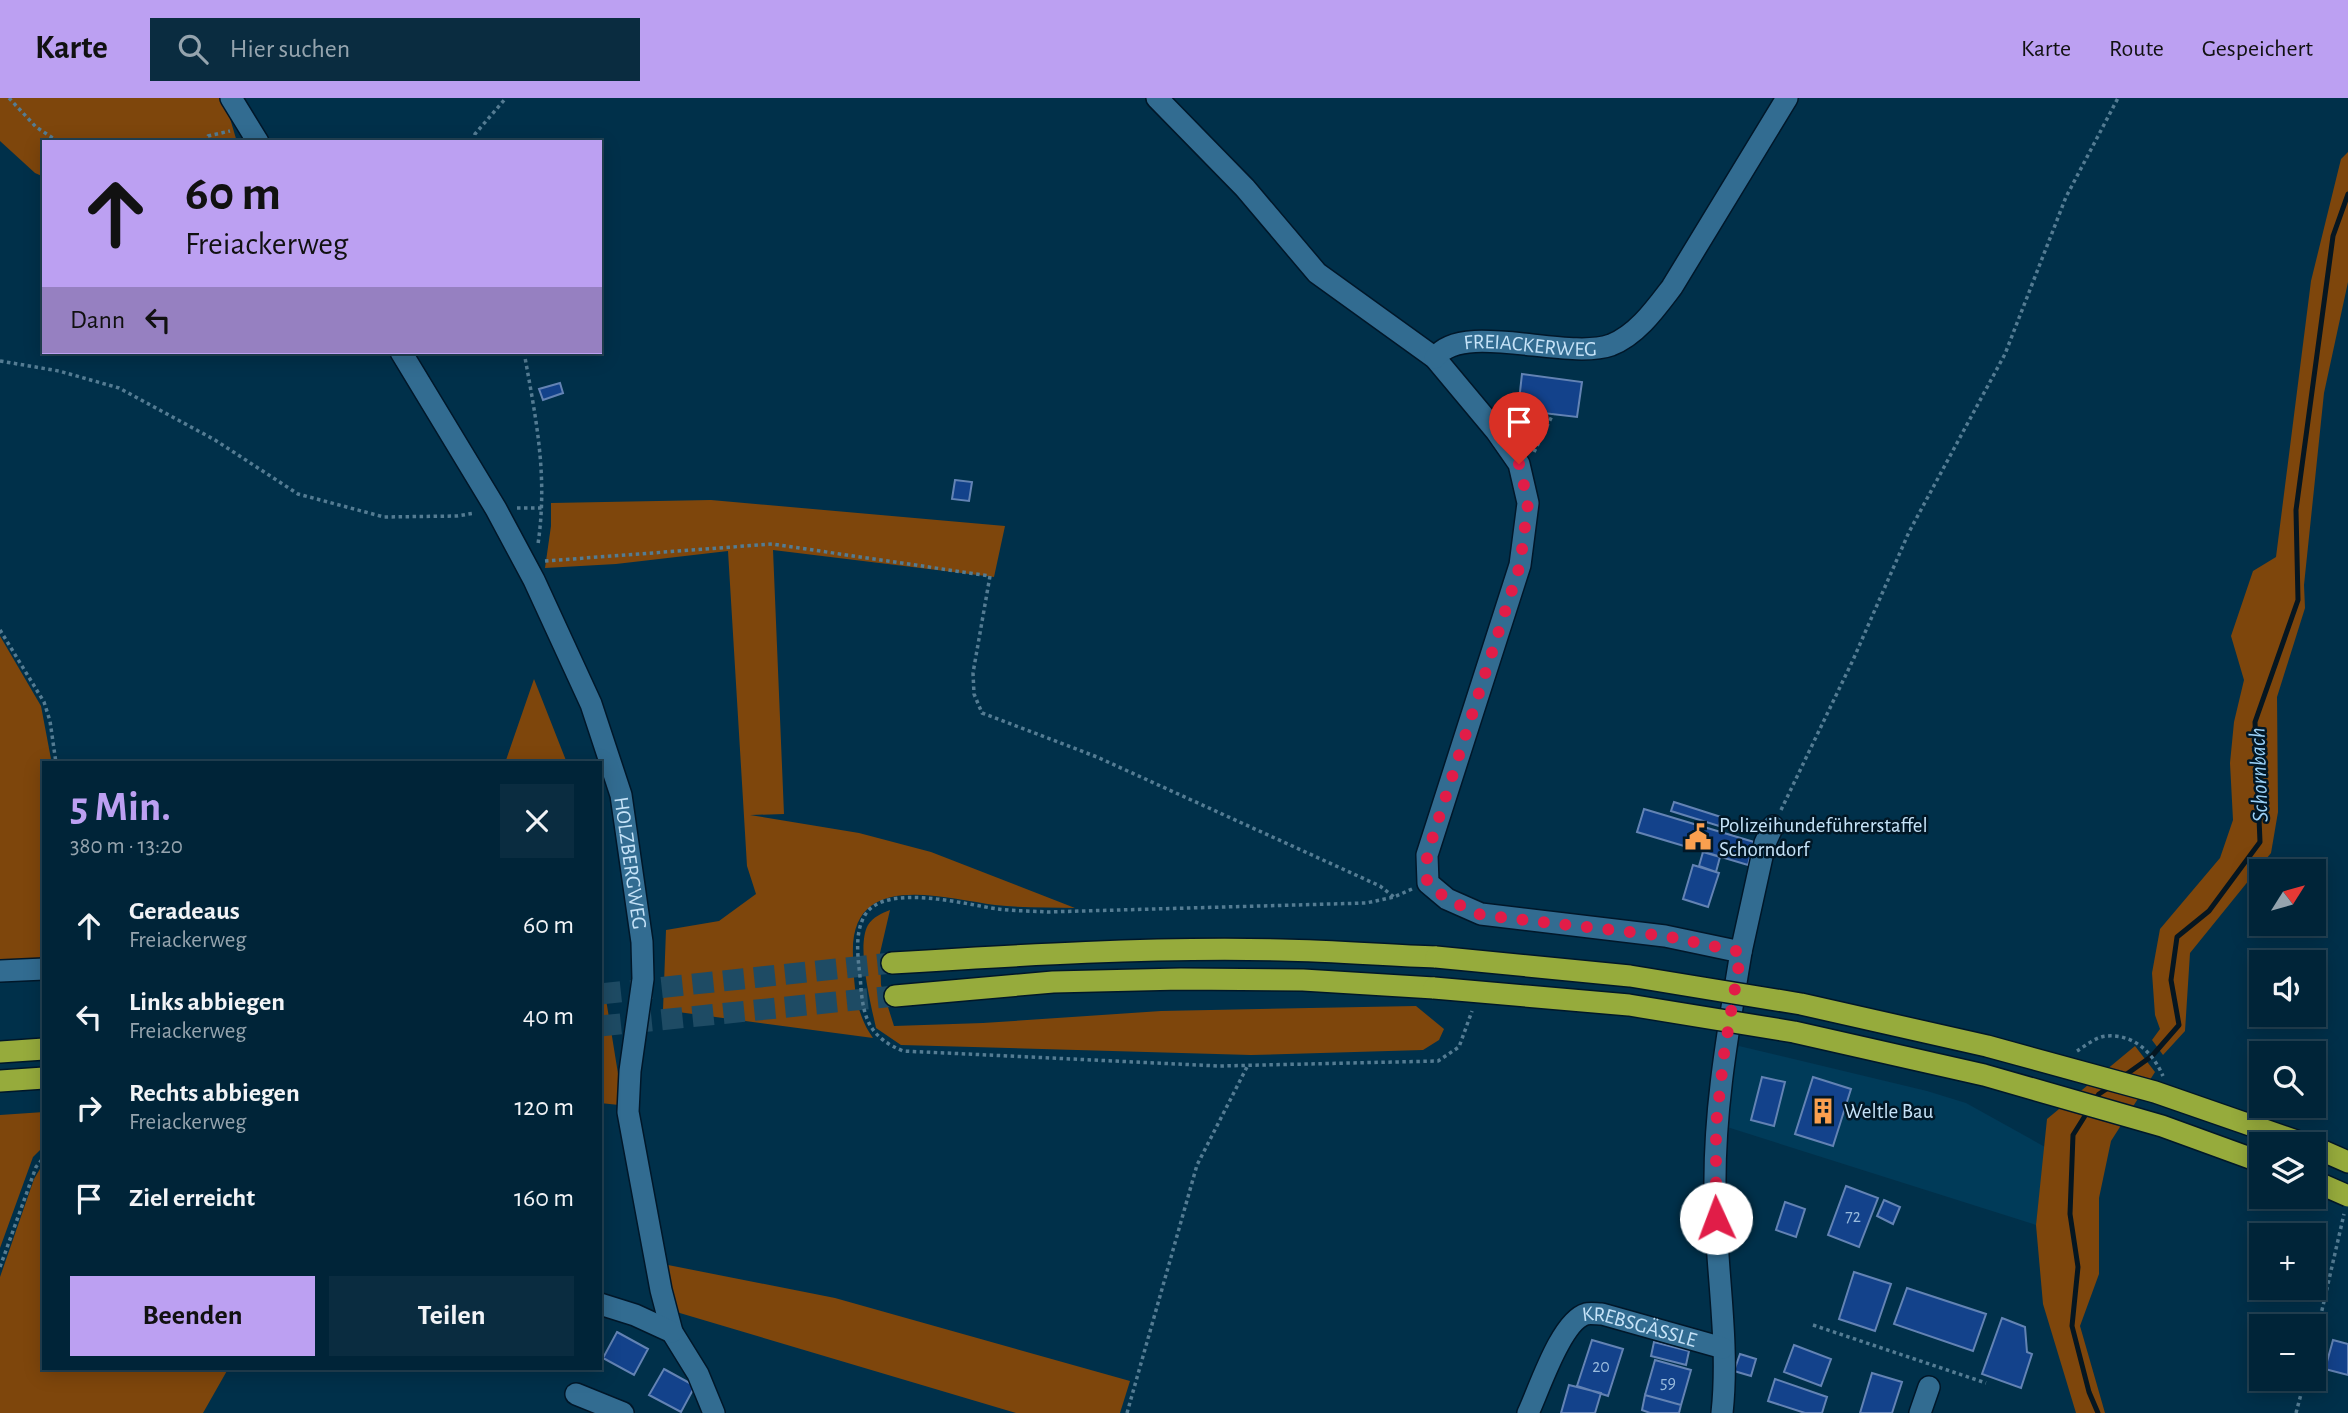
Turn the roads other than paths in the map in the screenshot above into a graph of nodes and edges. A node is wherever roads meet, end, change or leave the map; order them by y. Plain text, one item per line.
1 (231, 98) edge
2 (1157, 98) edge
3 (1787, 98) edge
4 (253, 134) edge
5 (402, 354) edge
6 (1434, 358) junction
7 (1773, 826) road end
8 (1741, 952) junction
9 (892, 963) tunnel mouth
10 (42, 969) edge
11 (0, 971) edge
12 (895, 996) tunnel mouth
13 (42, 1049) edge
14 (0, 1052) edge
15 (42, 1079) edge
16 (0, 1081) edge
17 (2270, 1132) edge
18 (2326, 1152) edge
19 (2249, 1158) edge
20 (2348, 1162) edge
21 (2326, 1188) edge
22 (2347, 1201) edge
23 (661, 1290) junction
24 (602, 1305) edge
25 (635, 1315) junction
26 (672, 1332) junction
27 (1723, 1348) junction
28 (1929, 1387) dead end
29 (576, 1394) dead end
30 (623, 1413) edge
31 (714, 1413) edge
32 (1528, 1413) edge
33 (1722, 1413) edge
34 (1920, 1413) edge

1 - 4 street
2 - 6 street
3 - 6 street, FREIACKERWEG
5 - 23 street, HOLZBERGWEG
6 - 8 street, FREIACKERWEG
7 - 8 street
8 - 27 street
9 - 17 highway, bridge
10 - 11 street
12 - 19 highway, bridge
13 - 14 highway
15 - 16 highway
18 - 20 highway
21 - 22 highway, bridge
23 - 25 street
23 - 26 street, HOLZBERGWEG
24 - 25 street
25 - 26 street
26 - 31 street, HOLZBERGWEG
27 - 32 street, KREBSGÄSSLE
27 - 33 street
28 - 34 street
29 - 30 street

